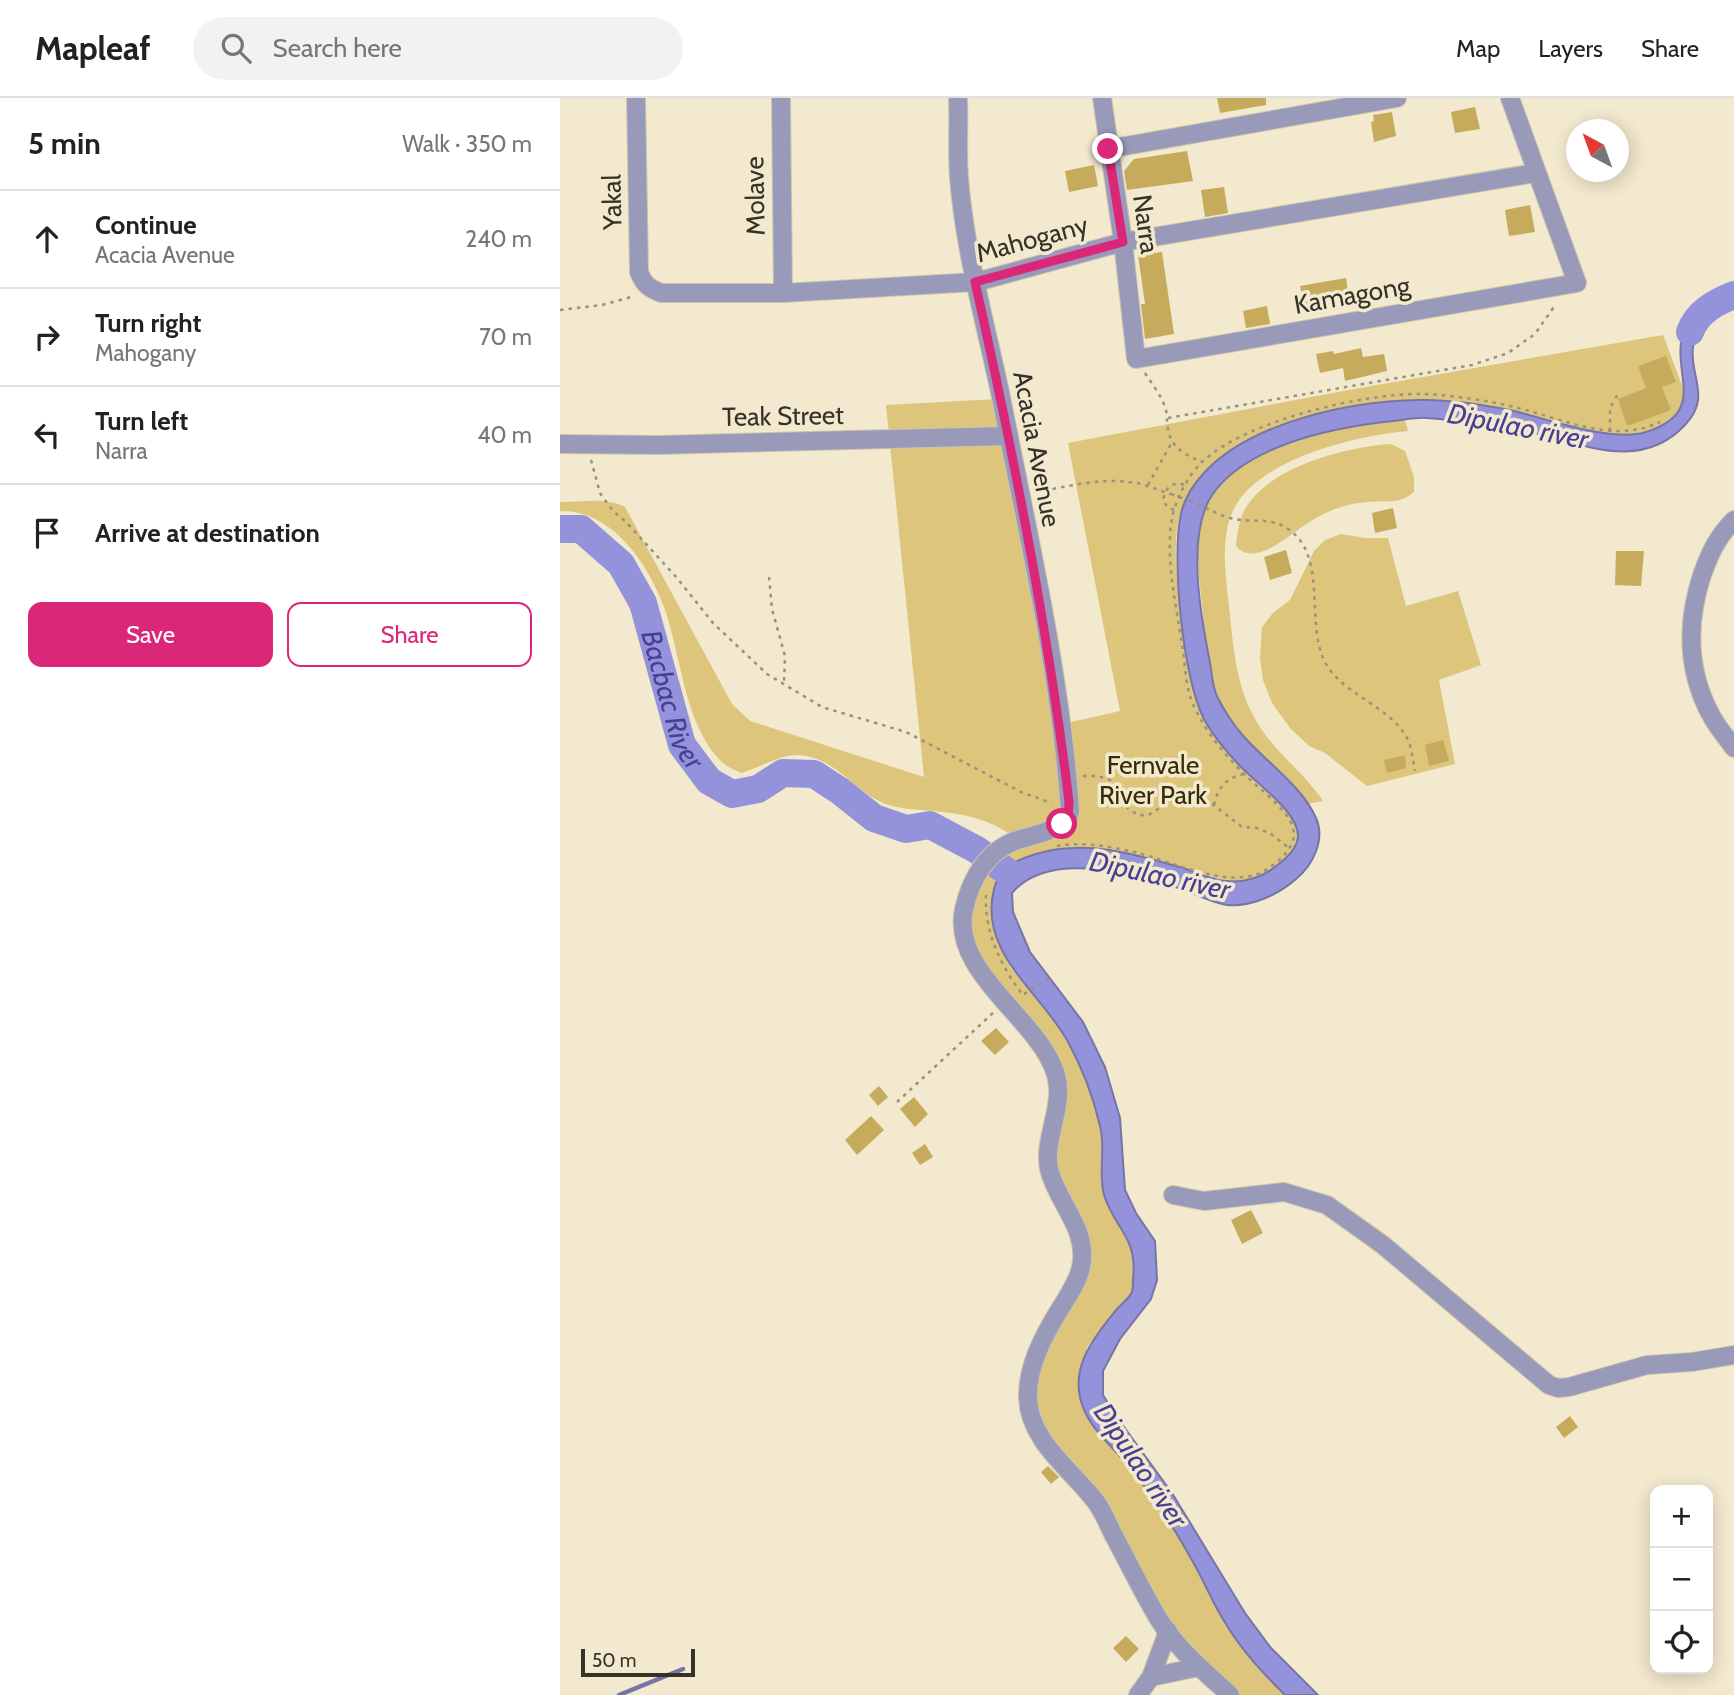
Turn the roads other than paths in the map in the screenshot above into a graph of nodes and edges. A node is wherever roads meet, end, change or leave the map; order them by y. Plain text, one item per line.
1 (636, 98) edge
2 (780, 98) edge
3 (958, 98) edge
4 (1102, 98) edge
5 (1397, 98) edge
6 (1510, 98) edge
7 (1108, 149) junction
8 (1535, 173) junction
9 (1123, 242) junction
10 (975, 282) junction
11 (655, 291) joint
12 (783, 293) junction
13 (1136, 359) joint
14 (1008, 436) junction
15 (560, 444) edge
16 (1734, 520) edge
17 (1734, 748) edge
18 (1173, 1195) dead end
19 (1734, 1354) edge
20 (1168, 1631) junction
21 (1199, 1667) junction
22 (1151, 1678) junction
23 (1138, 1695) edge
24 (1230, 1695) edge

1 - 11 street, Yakal
2 - 12 street, Molave
3 - 10 street, Acacia Avenue
4 - 7 street, Narra
5 - 7 street
6 - 8 street
7 - 9 street, Narra
8 - 9 street, Mahogany
8 - 13 street, Kamagong
9 - 10 street, Mahogany
9 - 13 street, Narra
10 - 12 street, Mahogany
10 - 14 street, Acacia Avenue
11 - 12 street, Mahogany
14 - 15 street, Teak Street
14 - 20 street, Acacia Avenue
16 - 17 street
18 - 19 street
20 - 21 street
20 - 22 street
21 - 22 street
21 - 24 street
22 - 23 street

